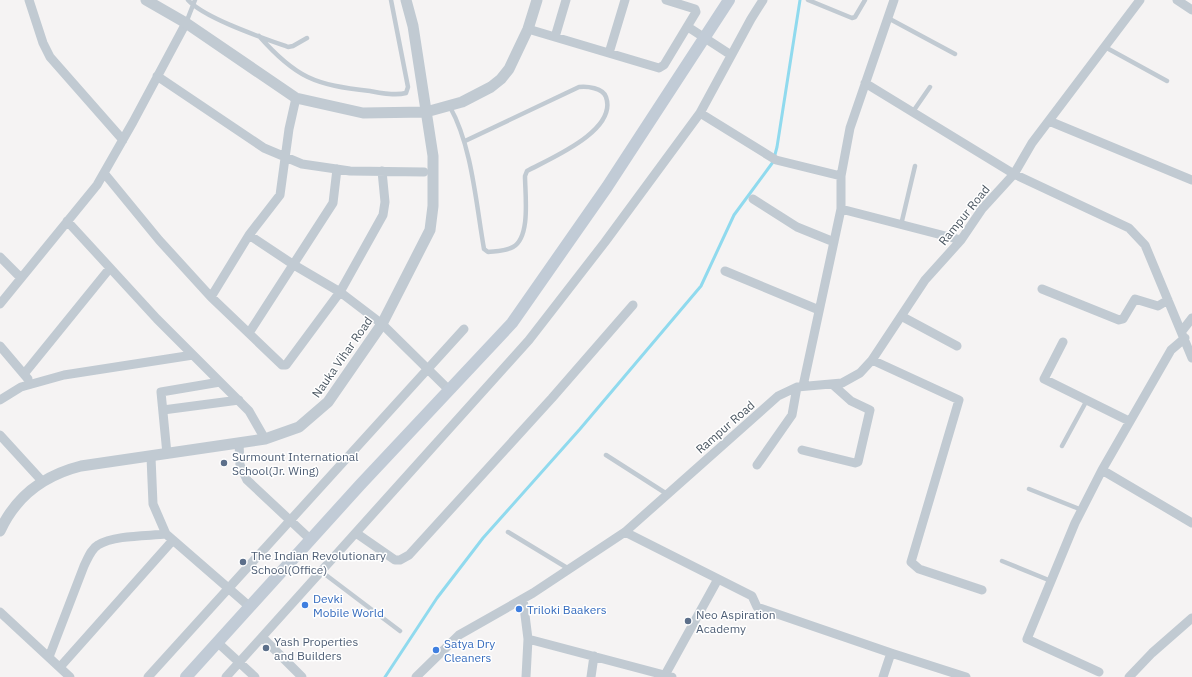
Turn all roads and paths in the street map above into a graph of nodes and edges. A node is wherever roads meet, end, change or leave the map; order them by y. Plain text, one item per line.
1 (29, 0) edge
2 (146, 0) edge
3 (188, 0) edge
4 (195, 0) edge
5 (391, 0) edge
6 (406, 0) edge
7 (537, 0) edge
8 (566, 0) edge
9 (625, 0) edge
10 (666, 0) edge
11 (729, 0) edge
12 (763, 0) edge
13 (808, 0) edge
14 (865, 0) edge
15 (894, 0) edge
16 (1140, 0) edge
17 (1177, 0) edge
18 (193, 5) junction
19 (1192, 10) edge
20 (888, 18) junction
21 (186, 23) junction
22 (688, 27) junction
23 (528, 29) junction
24 (259, 36) junction
25 (555, 37) junction
26 (705, 37) junction
27 (307, 38) dead end
28 (1105, 47) junction
29 (609, 53) junction
30 (955, 54) dead end
31 (731, 55) junction
32 (156, 76) junction
33 (1167, 81) dead end
34 (865, 83) junction
35 (930, 87) dead end
36 (296, 98) junction
37 (449, 105) junction
38 (426, 112) junction
39 (700, 113) junction
40 (912, 113) junction
41 (1049, 121) junction
42 (123, 140) junction
43 (465, 141) junction
44 (284, 156) junction
45 (915, 166) dead end
46 (337, 169) junction
47 (382, 171) junction
48 (424, 172) dead end
49 (104, 173) junction
50 (1014, 174) junction
51 (841, 176) junction
52 (1192, 180) edge
53 (753, 199) dead end
54 (841, 209) junction
55 (67, 221) junction
56 (900, 224) junction
57 (249, 235) junction
58 (961, 240) junction
59 (834, 242) junction
60 (0, 257) edge
61 (294, 265) junction
62 (110, 268) junction
63 (725, 271) dead end
64 (21, 278) junction
65 (1042, 289) dead end
66 (340, 292) junction
67 (211, 296) junction
68 (1168, 300) junction
69 (0, 304) edge
70 (634, 304) dead end
71 (819, 310) junction
72 (901, 316) junction
73 (1192, 318) edge
74 (382, 324) junction
75 (464, 329) dead end
76 (249, 333) junction
77 (1183, 335) junction
78 (1063, 342) dead end
79 (0, 346) edge
80 (957, 346) dead end
81 (194, 355) junction
82 (1192, 358) edge
83 (872, 360) junction
84 (428, 369) junction
85 (24, 374) junction
86 (220, 382) junction
87 (32, 384) junction
88 (832, 384) junction
89 (800, 386) junction
90 (449, 390) junction
91 (0, 400) edge
92 (238, 400) junction
93 (1087, 400) junction
94 (163, 410) junction
95 (1129, 421) junction
96 (0, 435) edge
97 (265, 439) junction
98 (239, 442) junction
99 (1062, 446) dead end
100 (802, 450) dead end
101 (166, 454) junction
102 (606, 455) dead end
103 (151, 456) junction
104 (757, 465) dead end
105 (1102, 470) junction
106 (42, 480) junction
107 (1029, 489) dead end
108 (667, 494) junction
109 (1082, 510) junction
110 (290, 520) junction
111 (1192, 523) edge
112 (0, 531) edge
113 (508, 532) dead end
114 (625, 532) junction
115 (356, 533) junction
116 (170, 537) junction
117 (310, 540) junction
118 (1002, 562) dead end
119 (569, 569) junction
120 (322, 572) junction
121 (718, 579) junction
122 (1051, 581) junction
123 (229, 588) junction
124 (982, 590) dead end
125 (523, 598) junction
126 (250, 607) junction
127 (0, 612) edge
128 (1192, 618) edge
129 (400, 632) dead end
130 (262, 637) junction
131 (528, 639) junction
132 (217, 642) junction
133 (891, 653) junction
134 (594, 656) junction
135 (49, 657) junction
136 (239, 662) junction
137 (60, 667) junction
138 (1099, 672) dead end
139 (669, 676) edge
140 (70, 677) edge
141 (148, 677) edge
142 (186, 677) edge
143 (226, 677) edge
144 (256, 677) edge
145 (302, 677) edge
146 (416, 677) edge
147 (526, 677) edge
148 (591, 677) edge
149 (883, 677) edge
150 (966, 677) edge
151 (1130, 677) edge

1 - 42 street
2 - 21 street
3 - 18 lane
4 - 18 lane
5 - 24 lane
6 - 38 street, Nauka Vihar Road
7 - 23 street
8 - 25 street
9 - 29 street
10 - 22 street
11 - 26 main road
12 - 31 street
13 - 14 lane
15 - 20 street
16 - 28 street, Rampur Road
17 - 19 street
18 - 21 lane
18 - 24 lane
20 - 30 lane
20 - 34 street
21 - 32 street
21 - 36 street
22 - 26 street
22 - 29 street
23 - 25 street
23 - 37 street
24 - 27 lane
25 - 29 street
26 - 31 street
26 - 90 main road
28 - 33 lane
28 - 41 street, Rampur Road
31 - 39 street
32 - 42 street
32 - 44 street
34 - 40 street
34 - 51 street
35 - 40 lane
36 - 38 street
36 - 44 street
37 - 38 street
37 - 43 lane
38 - 74 street, Nauka Vihar Road
39 - 51 street
39 - 115 street
40 - 50 street
41 - 50 street, Rampur Road
41 - 52 street
42 - 49 street
43 - 43 lane
44 - 46 street
44 - 57 street
45 - 56 lane
46 - 47 street
46 - 61 street
47 - 48 street
47 - 66 street
49 - 55 street
49 - 67 street
50 - 58 street, Rampur Road
50 - 68 street
51 - 54 street
53 - 59 street
54 - 56 street
54 - 59 street
55 - 62 street
55 - 64 street
56 - 58 street
57 - 61 street
57 - 67 street
58 - 72 street, Rampur Road
59 - 71 street
60 - 64 street
61 - 66 street
61 - 76 street
62 - 81 street
62 - 85 street
63 - 71 street
64 - 69 street
65 - 68 street
66 - 74 street
66 - 76 street
67 - 76 street
68 - 77 street
70 - 115 street
71 - 89 street
72 - 80 street
72 - 83 street, Rampur Road
73 - 77 street
74 - 84 street
74 - 97 street, Nauka Vihar Road
75 - 84 street
77 - 82 street
77 - 95 street
78 - 93 street
79 - 85 street
81 - 86 street
81 - 87 street
83 - 88 street, Rampur Road
83 - 124 street
84 - 90 street
84 - 110 street
85 - 87 street
86 - 92 street
86 - 94 street
87 - 91 street
88 - 89 street, Rampur Road
88 - 100 street
89 - 104 street
89 - 108 street, Rampur Road
90 - 117 main road
92 - 94 street
92 - 97 street
93 - 95 street
93 - 99 lane
94 - 101 street
95 - 105 street
96 - 106 street
97 - 98 street, Nauka Vihar Road
98 - 101 street, Nauka Vihar Road
98 - 110 street
101 - 103 street, Nauka Vihar Road
102 - 108 lane
103 - 106 street, Nauka Vihar Road
103 - 116 street
105 - 109 street
105 - 111 street
106 - 112 street, Nauka Vihar Road
107 - 109 lane
108 - 114 street, Rampur Road
109 - 122 street
110 - 117 street
110 - 123 street
113 - 119 lane
114 - 119 street, Rampur Road
114 - 121 street
115 - 120 street
116 - 123 street
116 - 135 street
116 - 137 street
117 - 126 main road
118 - 122 lane
119 - 125 street, Rampur Road
120 - 129 lane
120 - 130 street
121 - 133 street
121 - 139 street
122 - 138 street
123 - 126 street
123 - 141 street
125 - 131 street
125 - 146 street, Rampur Road
126 - 132 main road
127 - 135 street
128 - 151 street
130 - 136 street
130 - 145 street
131 - 134 street
131 - 147 street
132 - 136 street
132 - 142 main road
133 - 149 street
133 - 150 street
134 - 139 street
134 - 148 street
135 - 137 street
136 - 143 street
136 - 144 street
137 - 140 street

